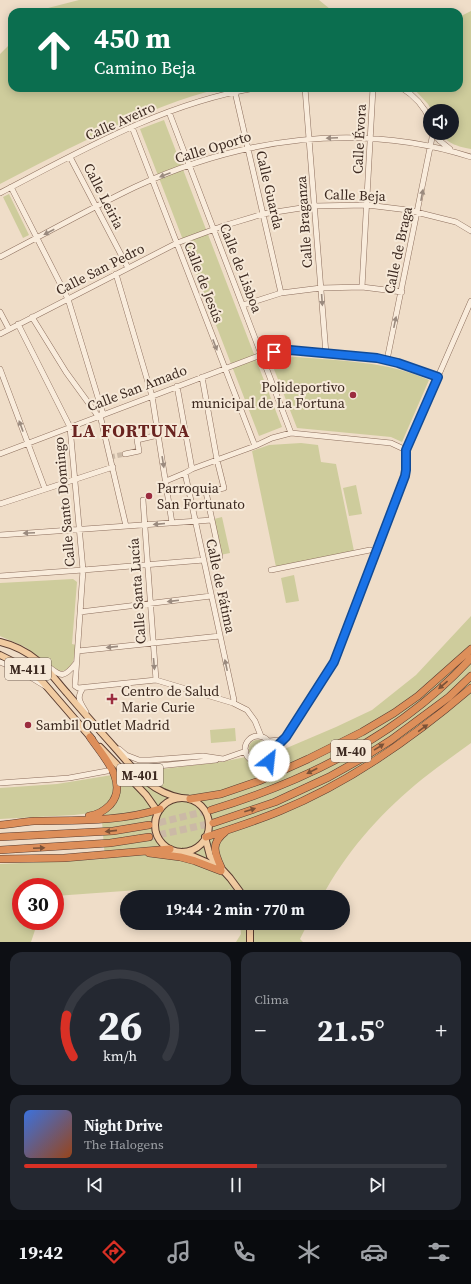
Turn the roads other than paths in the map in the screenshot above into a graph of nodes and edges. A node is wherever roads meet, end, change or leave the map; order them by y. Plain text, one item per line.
1 (235, 92) joint
2 (305, 92) edge
3 (374, 92) edge
4 (408, 92) edge
5 (423, 107) edge
6 (169, 112) junction
7 (132, 127) junction
8 (309, 138) junction
9 (371, 138) junction
10 (432, 140) edge
11 (439, 140) edge
12 (432, 146) junction
13 (248, 148) junction
14 (452, 151) junction
15 (70, 157) junction
16 (471, 157) edge
17 (188, 166) junction
18 (152, 180) junction
19 (11, 188) junction
20 (0, 193) edge
21 (367, 205) junction
22 (314, 206) junction
23 (96, 207) junction
24 (418, 212) junction
25 (263, 214) junction
26 (213, 229) junction
27 (471, 231) edge
28 (37, 238) junction
29 (177, 243) junction
30 (0, 257) edge
31 (128, 268) junction
32 (116, 274) junction
33 (362, 287) junction
34 (321, 288) junction
35 (402, 292) junction
36 (281, 293) junction
37 (68, 299) junction
38 (471, 301) edge
39 (243, 305) junction
40 (0, 312) edge
41 (32, 317) junction
42 (18, 324) junction
43 (9, 329) junction
44 (0, 334) edge
45 (261, 354) junction
46 (326, 354) junction
47 (387, 360) junction
48 (224, 368) junction
49 (0, 369) edge
50 (202, 377) junction
51 (438, 377) junction
52 (177, 386) junction
53 (152, 396) junction
54 (100, 415) junction
55 (70, 427) junction
56 (291, 433) junction
57 (158, 435) junction
58 (28, 443) junction
59 (255, 446) junction
60 (406, 450) junction
61 (0, 454) edge
62 (125, 454) tunnel mouth
63 (217, 460) junction
64 (113, 467) junction
65 (192, 469) junction
66 (185, 473) junction
67 (74, 480) junction
68 (166, 481) junction
69 (45, 489) junction
70 (143, 500) dead end
71 (0, 504) edge
72 (212, 520) junction
73 (196, 521) junction
74 (172, 523) junction
75 (145, 525) junction
76 (126, 526) junction
77 (79, 530) junction
78 (0, 535) edge
79 (370, 550) dead end
80 (220, 557) dead end
81 (204, 560) junction
82 (147, 565) junction
83 (83, 570) junction
84 (271, 570) dead end
85 (0, 576) edge
86 (211, 596) junction
87 (151, 604) junction
88 (80, 612) junction
89 (220, 636) junction
90 (0, 642) edge
91 (152, 643) junction
92 (471, 649) edge
93 (78, 651) junction
94 (0, 655) edge
95 (471, 658) edge
96 (38, 661) junction
97 (0, 662) edge
98 (77, 662) junction
99 (471, 677) edge
100 (156, 680) junction
101 (81, 688) junction
102 (471, 688) edge
103 (50, 690) junction
104 (233, 703) junction
105 (90, 720) junction
106 (261, 736) junction
107 (90, 737) junction
108 (286, 737) junction
109 (108, 740) junction
110 (268, 741) junction
111 (246, 751) junction
112 (270, 754) junction
113 (223, 759) junction
114 (256, 761) junction
115 (139, 768) tunnel mouth
116 (107, 771) tunnel mouth
117 (283, 771) junction
118 (259, 782) junction
119 (0, 783) edge
120 (181, 798) junction
121 (190, 799) junction
122 (158, 810) junction
123 (211, 810) tunnel mouth
124 (49, 822) junction
125 (213, 823) tunnel mouth
126 (0, 825) edge
127 (149, 825) tunnel mouth
128 (228, 830) junction
129 (0, 837) edge
130 (149, 837) tunnel mouth
131 (206, 837) junction
132 (170, 848) junction
133 (0, 850) edge
134 (136, 851) junction
135 (181, 851) junction
136 (0, 859) edge
137 (221, 869) junction
138 (239, 890) edge
139 (250, 930) edge
140 (250, 942) edge

1 - 6 street, Calle Aveiro
1 - 13 street, Calle Guarda
2 - 8 street, Calle Braganza
3 - 9 street, Calle Évora
4 - 5 street
6 - 7 street, Calle Aveiro
6 - 17 street, Calle de Lisboa
7 - 15 street, Calle Aveiro
7 - 18 street, Calle de Jesús
9 -> 8 street, Calle Oporto
8 - 13 street, Calle Oporto
8 - 22 street, Calle Braganza
9 - 12 street, Calle Oporto
9 - 21 street, Calle Évora
10 - 12 street
11 - 14 street, Calle Oporto
12 - 14 street, Calle Oporto
24 -> 12 street, Calle de Braga
13 - 17 street, Calle Oporto
13 - 25 street, Calle Guarda
14 - 16 street, Calle Oporto
15 - 19 street, Calle Aveiro
15 - 23 street, Calle Leiria
17 -> 18 street, Calle Oporto
17 - 26 street, Calle de Lisboa
18 - 23 street, Calle Oporto
18 - 29 street, Calle de Jesús
19 - 20 street, Calle Aveiro
19 - 28 street
21 - 22 street, Calle Beja
21 - 24 street, Calle Beja
21 - 33 street, Calle Évora
22 - 25 street, Calle Beja
22 - 34 street, Calle Braganza
23 -> 28 street, Calle Oporto
23 - 31 street, Calle Leiria
24 - 27 street, Calle Beja
24 - 35 street, Calle de Braga
25 - 26 street, Calle Beja
25 - 36 street, Calle Guarda
26 - 29 street, Calle San Pedro
26 - 39 street, Calle de Lisboa
28 - 30 street, Calle Oporto
28 - 37 street
29 - 31 street, Calle San Pedro
29 -> 48 street, Calle de Jesús
31 - 32 street, Calle San Pedro
32 - 37 street, Calle San Pedro
32 - 53 street
33 - 34 street
33 - 35 street
34 - 36 street
34 -> 46 street, Calle Braganza
47 -> 35 street, Calle de Braga
36 - 39 street
37 - 41 street, Calle San Pedro
37 - 54 street
38 - 51 street
39 - 45 street, Calle de Lisboa
40 - 43 street
41 - 42 street, Calle San Pedro
41 - 54 street
42 - 43 street, Calle San Pedro
42 - 55 street, Calle Santo Domingo
43 - 44 street, Calle San Pedro
45 - 46 street, Calle San Amado
45 - 48 street, Calle San Amado
45 - 56 street, Calle de Lisboa
46 - 47 street, Calle San Amado
47 - 51 street, Calle San Amado
48 - 50 street, Calle San Amado
48 - 59 street, Calle de Jesús
58 -> 49 street
50 - 52 street, Calle San Amado
50 - 63 street
51 - 60 street
52 - 53 street, Calle San Amado
52 - 65 street
53 - 54 street, Calle San Amado
53 - 57 street
54 - 55 street, Calle San Amado
54 - 64 street
55 - 58 street, Calle San Amado
55 - 67 street, Calle Santo Domingo
56 - 59 street
56 - 60 street
57 - 62 street
57 -> 68 street
58 - 61 street, Calle San Amado
58 - 69 street
59 - 63 street
60 - 108 street
63 - 65 street
63 - 72 street
64 - 67 street
64 - 76 street
65 - 66 street
66 - 68 street
66 - 73 street, Calle de Fátima
67 - 69 street
67 - 77 street, Calle Santo Domingo
68 - 74 street
69 - 71 street
70 - 75 street, Calle Santa Lucía
72 - 73 street
72 - 80 street
73 - 74 street
73 - 81 street, Calle de Fátima
74 -> 75 street
75 - 76 street
75 - 82 street, Calle Santa Lucía
76 - 77 street
77 -> 78 street
77 - 83 street, Calle Santo Domingo
79 - 84 street
81 - 82 street
81 - 86 street, Calle de Fátima
82 - 83 street
82 - 87 street, Calle Santa Lucía
83 - 85 street
83 - 88 street, Calle Santo Domingo
86 -> 87 street
86 - 89 street, Calle de Fátima
87 - 88 street
87 - 91 street, Calle Santa Lucía
88 - 93 street, Calle Santo Domingo
89 - 91 street
104 -> 89 street, Calle de Fátima
90 - 96 main road, M-401
91 -> 93 street
91 -> 100 street, Calle Santa Lucía
92 - 117 highway
93 - 98 street, Calle Santo Domingo
94 - 103 main road, M-411
95 -> 123 highway, M-40
96 - 98 street
96 - 105 main road, M-401
97 - 103 street
98 - 101 street, Calle Santo Domingo
125 -> 99 highway, M-40
100 - 101 street
100 - 104 street
101 - 105 street, Calle Santo Domingo
128 -> 102 highway
103 - 107 main road, M-411
104 - 106 street
105 - 109 main road, M-401
106 - 110 street
106 - 111 street
107 - 122 main road
107 - 124 highway
108 - 110 street
108 - 112 street
109 - 113 street
109 - 120 main road, M-401
110 - 112 street
111 - 113 street
111 - 114 street
112 - 114 street
112 - 117 street
113 - 115 street
114 - 118 street
116 - 119 street
117 - 118 highway
118 - 121 highway
120 - 121 main road
120 - 122 main road
121 - 131 main road
122 - 124 highway
122 - 132 main road
124 - 126 highway
127 -> 129 highway
128 - 131 highway
128 - 137 highway
133 -> 130 highway
131 - 135 main road
131 - 137 main road
132 - 134 highway
132 - 135 main road
134 - 136 highway
134 - 137 highway
135 - 137 main road
137 - 138 main road
139 - 140 main road

